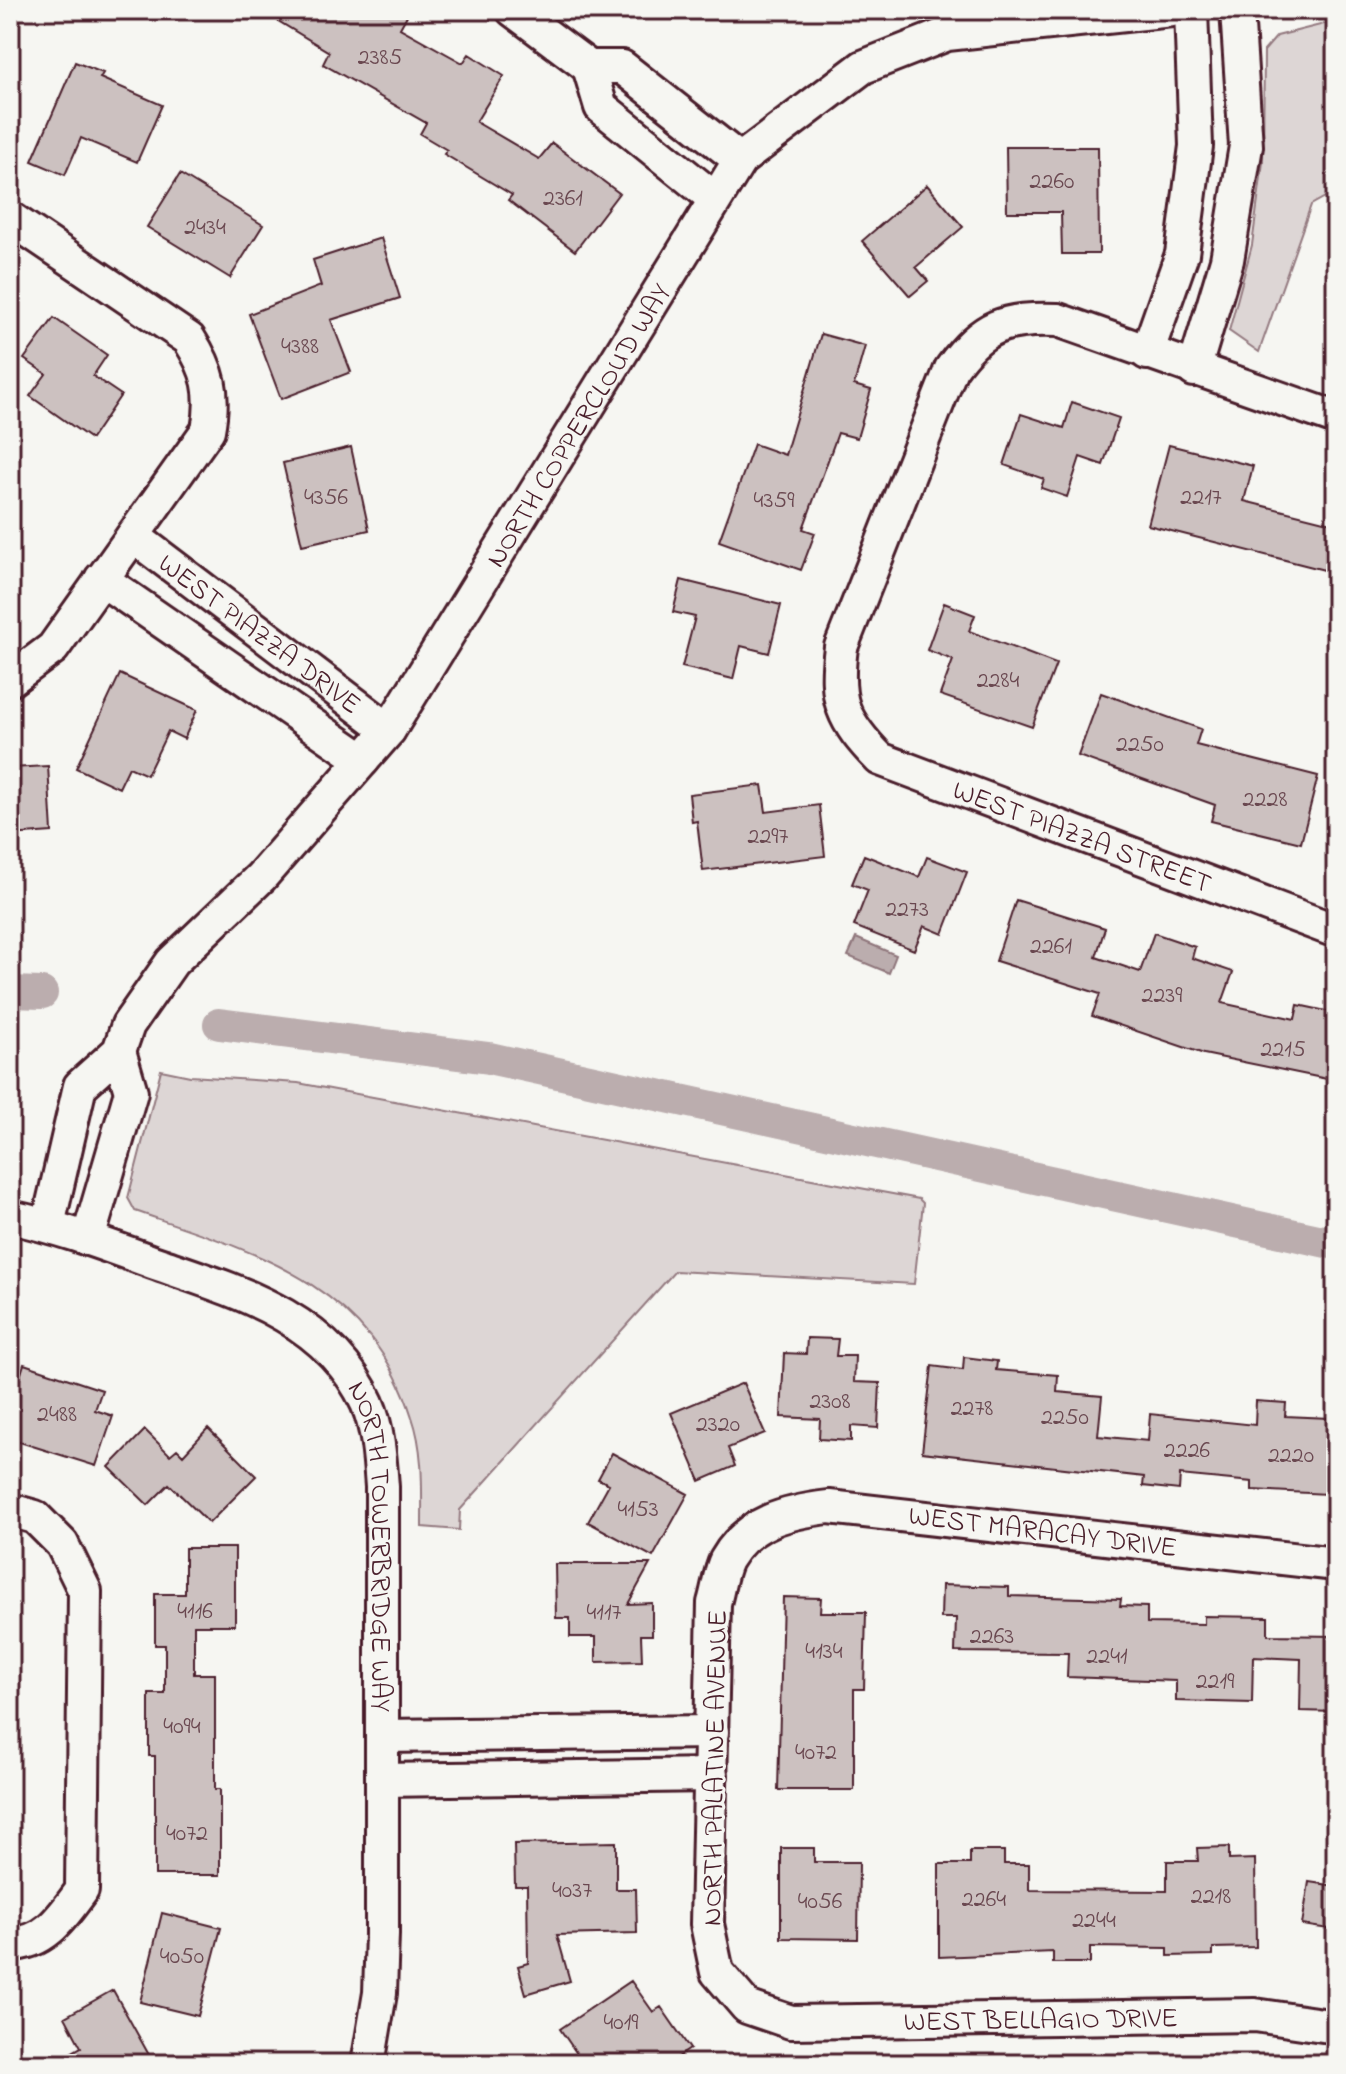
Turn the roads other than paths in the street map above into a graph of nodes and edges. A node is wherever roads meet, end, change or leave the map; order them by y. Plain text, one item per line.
1 (1172, 10) edge
2 (1191, 10) edge
3 (1237, 10) edge
4 (527, 14) edge
5 (589, 67) junction
6 (740, 160) junction
7 (715, 199) junction
8 (10, 218) edge
9 (1147, 353) junction
10 (1194, 370) junction
11 (1336, 418) edge
12 (133, 536) junction
13 (101, 579) junction
14 (10, 680) edge
15 (389, 730) junction
16 (363, 760) junction
17 (1336, 931) edge
18 (119, 1051) junction
19 (10, 1217) edge
20 (48, 1225) junction
21 (88, 1239) junction
22 (10, 1510) edge
23 (754, 1528) joint
24 (1336, 1564) edge
25 (712, 1732) junction
26 (382, 1736) junction
27 (711, 1775) junction
28 (382, 1780) junction
29 (10, 1944) edge
30 (747, 2007) joint
31 (1336, 2027) edge
32 (368, 2064) edge

1 - 6 street, NORTH COPPERCLOUD WAY
2 - 9 street
3 - 10 street
4 - 5 street
5 - 6 street
5 - 7 street
6 - 7 street, NORTH COPPERCLOUD WAY
7 - 15 street, NORTH COPPERCLOUD WAY
8 - 12 street
9 - 10 street
9 - 17 street, WEST PIAZZA STREET
10 - 11 street
12 - 13 street
12 - 15 street, WEST PIAZZA DRIVE
13 - 14 street
13 - 16 street, WEST PIAZZA DRIVE
15 - 16 street, NORTH COPPERCLOUD WAY
16 - 18 street, NORTH COPPERCLOUD WAY
18 - 20 street, NORTH COPPERCLOUD WAY
18 - 21 street
19 - 20 street, NORTH TOWERBRIDGE WAY
20 - 21 street, NORTH TOWERBRIDGE WAY
21 - 26 street, NORTH TOWERBRIDGE WAY
22 - 29 street
23 - 24 street, WEST MARACAY DRIVE
23 - 25 street, NORTH PALATINE AVENUE
25 - 26 street
25 - 27 street, NORTH PALATINE AVENUE
26 - 28 street, NORTH TOWERBRIDGE WAY
27 - 28 street
27 - 30 street, NORTH PALATINE AVENUE
28 - 32 street, NORTH TOWERBRIDGE WAY
30 - 31 street, WEST BELLAGIO DRIVE

